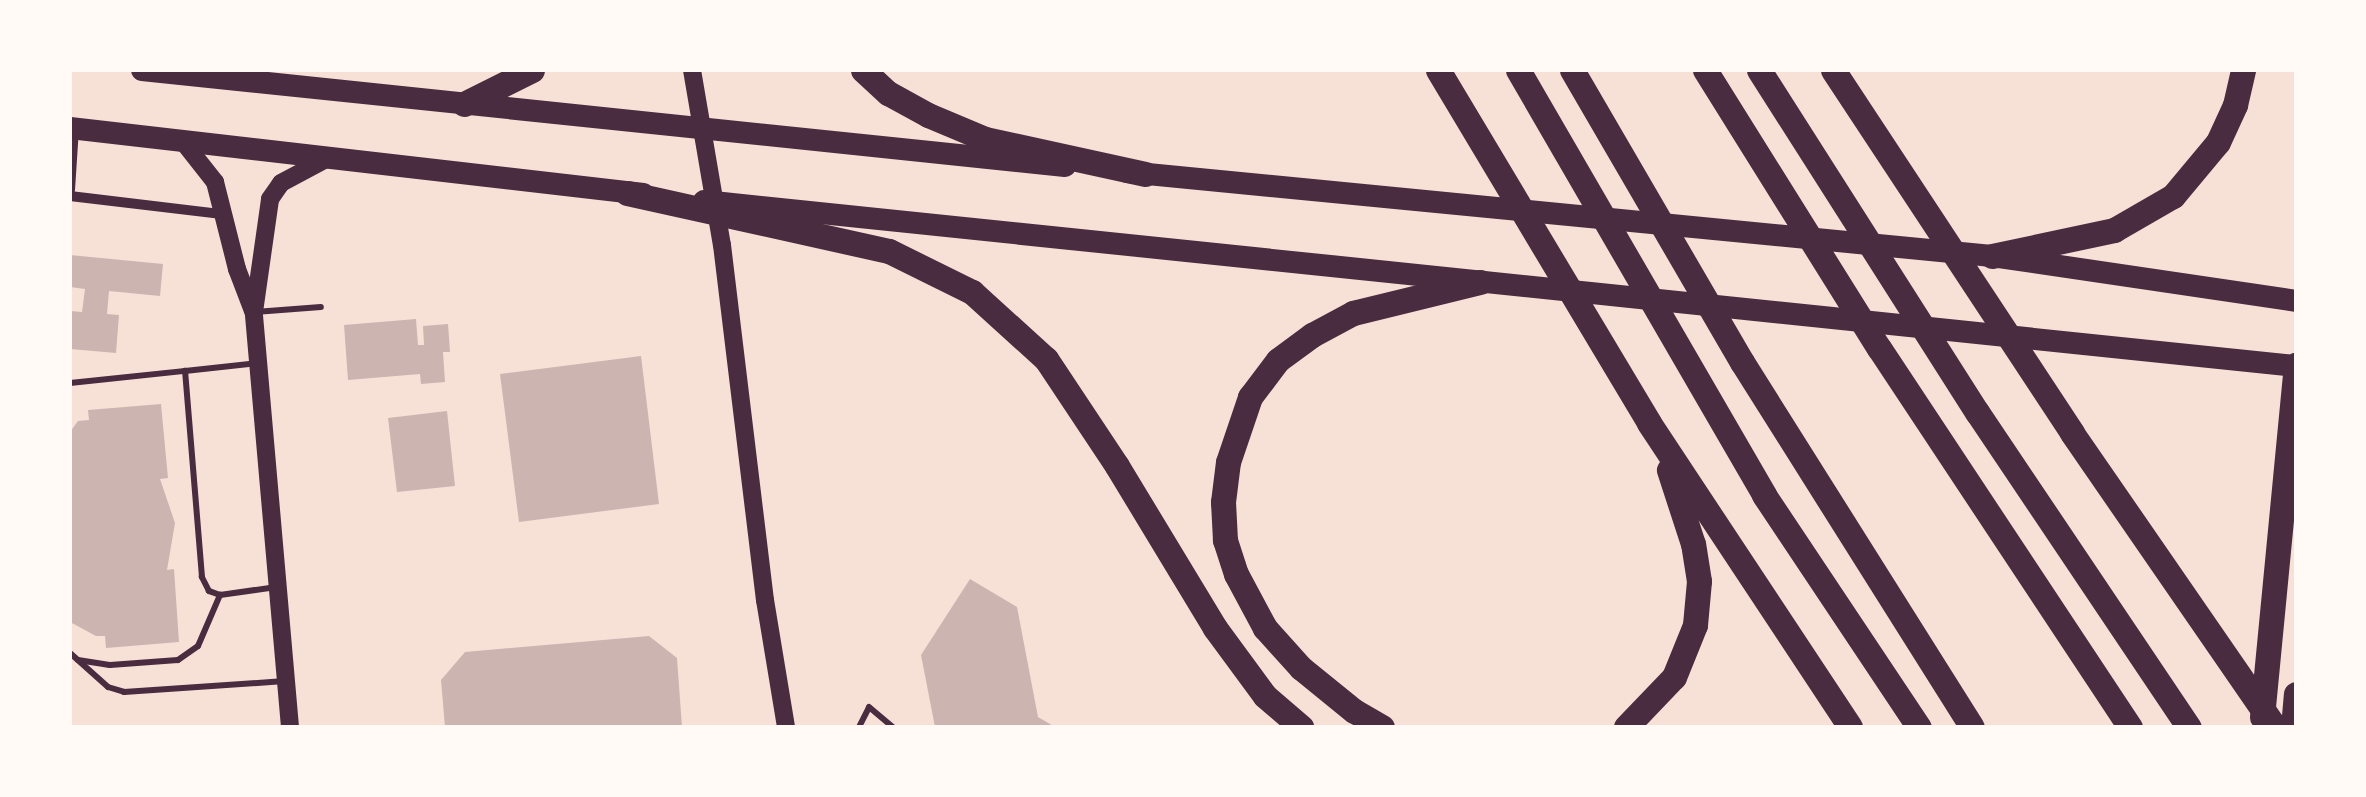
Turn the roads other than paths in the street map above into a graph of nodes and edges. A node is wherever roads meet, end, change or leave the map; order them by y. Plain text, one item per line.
1 (142, 70) edge
2 (532, 70) edge
3 (692, 70) edge
4 (863, 70) edge
5 (1438, 70) edge
6 (1518, 70) edge
7 (1572, 70) edge
8 (1705, 70) edge
9 (1759, 70) edge
10 (1833, 70) edge
11 (2243, 70) edge
12 (285, 78) edge
13 (464, 104) junction
14 (72, 128) edge
15 (181, 139) junction
16 (328, 158) junction
17 (1145, 174) junction
18 (70, 193) edge
19 (627, 193) junction
20 (222, 214) junction
21 (1992, 256) junction
22 (1480, 282) junction
23 (2296, 301) edge
24 (321, 307) dead end
25 (254, 312) junction
26 (258, 363) junction
27 (2296, 366) edge
28 (185, 371) junction
29 (70, 382) edge
30 (1649, 424) junction
31 (278, 587) junction
32 (220, 594) junction
33 (70, 654) edge
34 (78, 660) junction
35 (286, 681) junction
36 (2296, 694) edge
37 (290, 727) edge
38 (786, 727) edge
39 (859, 727) edge
40 (893, 727) edge
41 (1301, 727) edge
42 (1382, 727) edge
43 (1626, 727) edge
44 (1850, 727) edge
45 (1919, 727) edge
46 (1972, 727) edge
47 (2130, 727) edge
48 (2188, 727) edge
49 (2261, 727) edge
50 (2275, 727) edge
51 (2293, 727) edge

1 - 12 highway
2 - 13 highway
3 - 38 street
4 - 17 highway
5 - 30 highway
6 - 45 highway
7 - 46 highway
8 - 47 highway
9 - 48 highway
10 - 50 highway
11 - 21 highway
12 - 13 highway
13 - 17 highway
14 - 15 highway
14 - 18 street
15 - 16 highway
15 - 20 street
16 - 19 highway
16 - 25 street
17 - 21 highway
18 - 20 street
19 - 22 highway
19 - 41 highway
20 - 25 street
21 - 23 highway
22 - 27 highway
22 - 42 highway
24 - 25 lane
25 - 26 street
26 - 28 lane
26 - 31 street
27 - 49 highway
28 - 29 lane
28 - 32 lane
30 - 43 highway
30 - 44 highway
31 - 32 lane
31 - 35 street
32 - 34 lane
33 - 34 lane
34 - 35 lane
35 - 37 street
36 - 51 highway
39 - 40 lane

